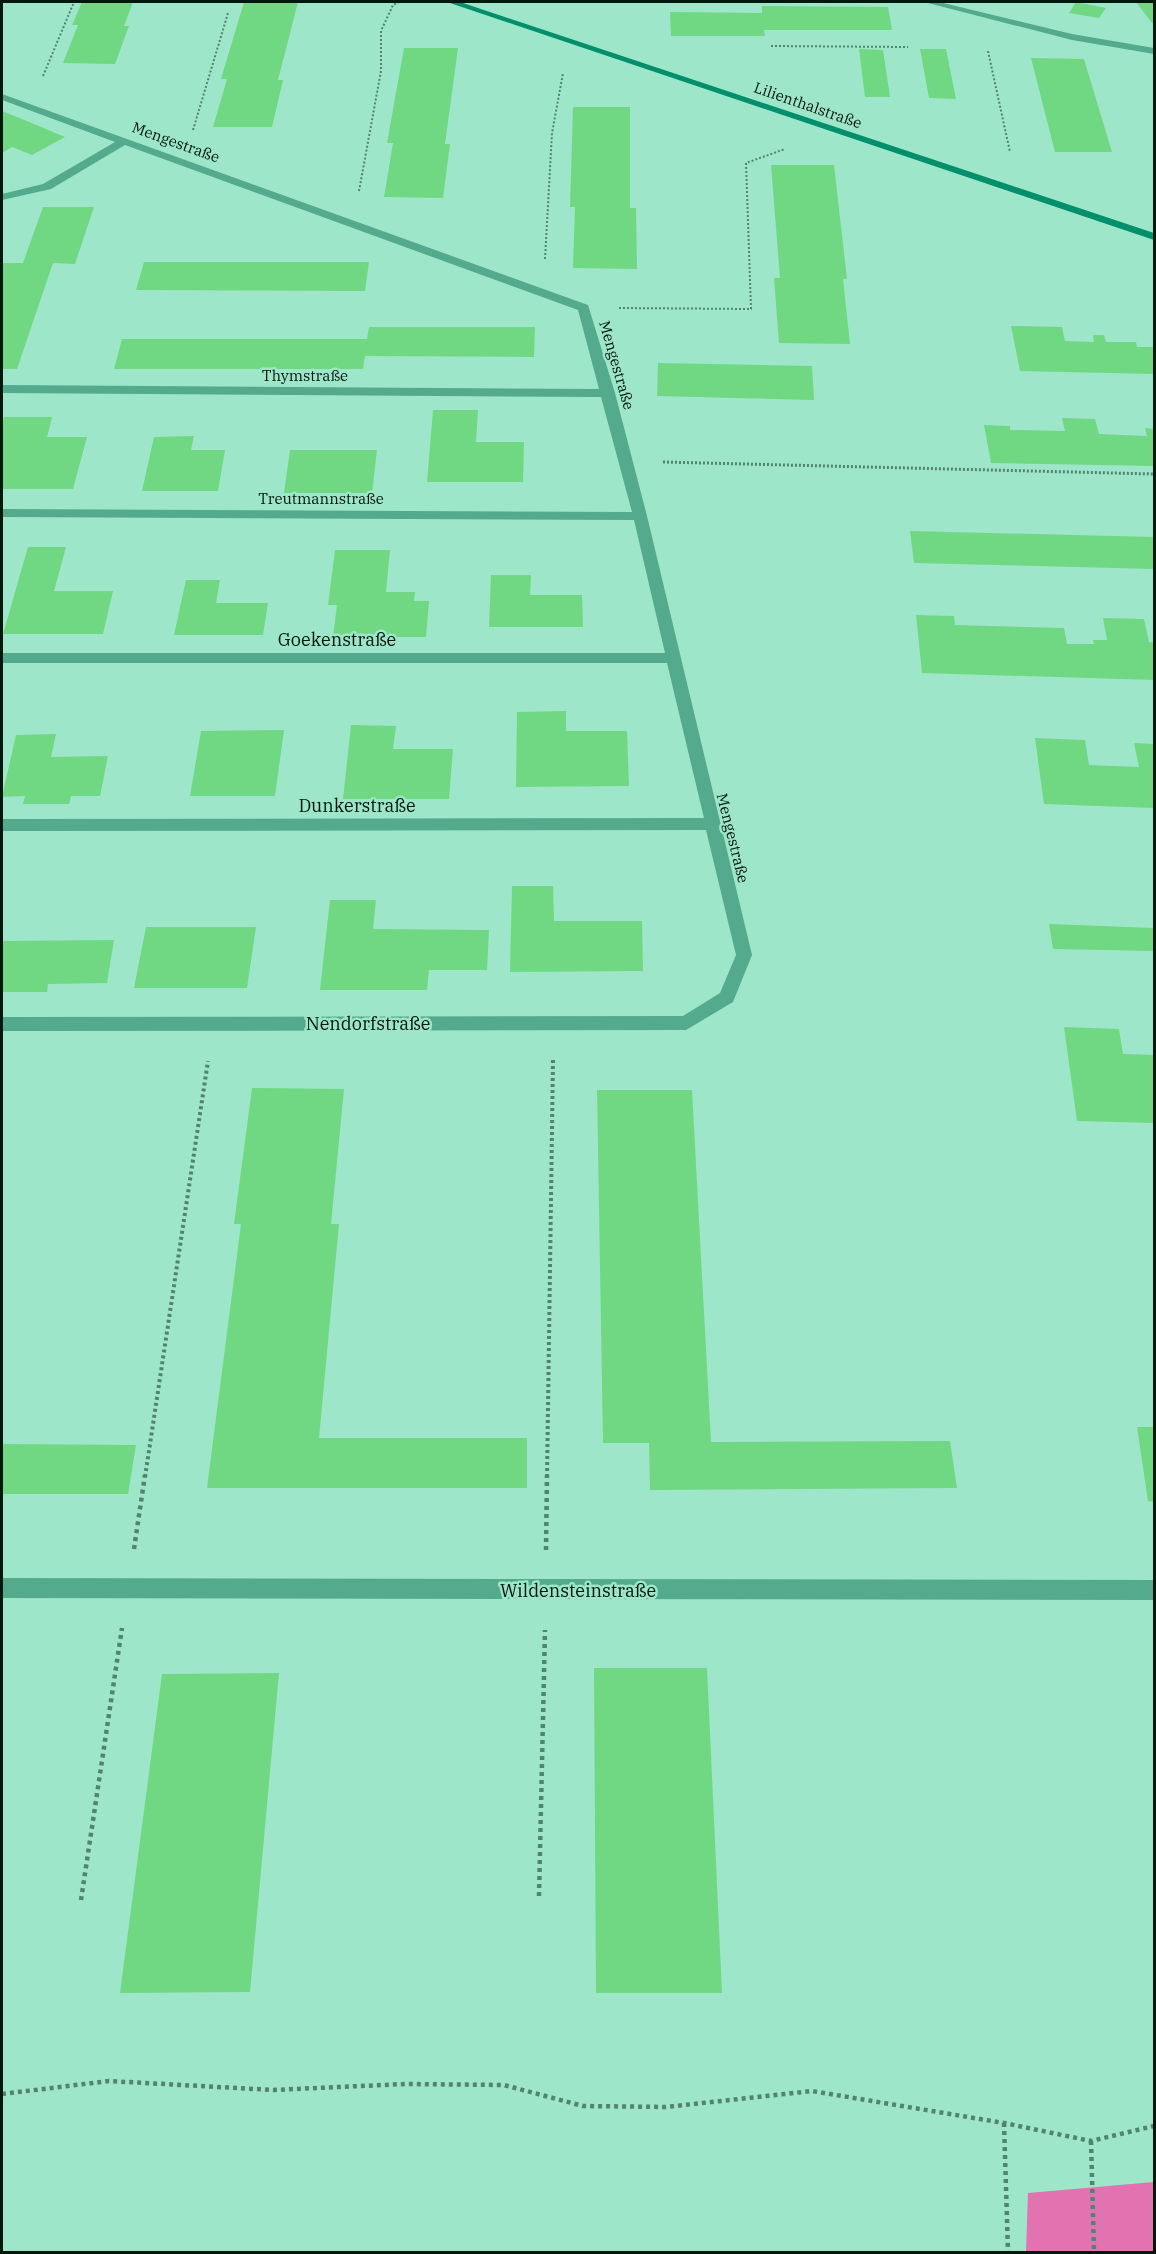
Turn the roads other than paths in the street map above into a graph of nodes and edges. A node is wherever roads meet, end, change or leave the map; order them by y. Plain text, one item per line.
1 (452, 2) edge
2 (928, 2) edge
3 (1155, 51) edge
4 (2, 97) edge
5 (124, 141) junction
6 (2, 197) edge
7 (1155, 237) edge
8 (2, 389) edge
9 (609, 393) junction
10 (2, 513) edge
11 (640, 516) junction
12 (2, 658) edge
13 (672, 658) junction
14 (713, 824) junction
15 (2, 825) edge
16 (727, 997) joint
17 (2, 1024) edge
18 (2, 1588) edge
19 (1155, 1590) edge

1 - 7 street, Lilienthalstraße
2 - 3 street
4 - 5 street, Mengestraße
5 - 6 street
5 - 9 street, Mengestraße
8 - 9 street, Thymstraße
9 - 11 street, Mengestraße
10 - 11 street, Treutmannstraße
11 - 13 street, Mengestraße
12 - 13 street, Goekenstraße
13 - 14 street, Mengestraße
14 - 15 street, Dunkerstraße
14 - 16 street, Mengestraße
16 - 17 street, Nendorfstraße
18 - 19 street, Wildensteinstraße

